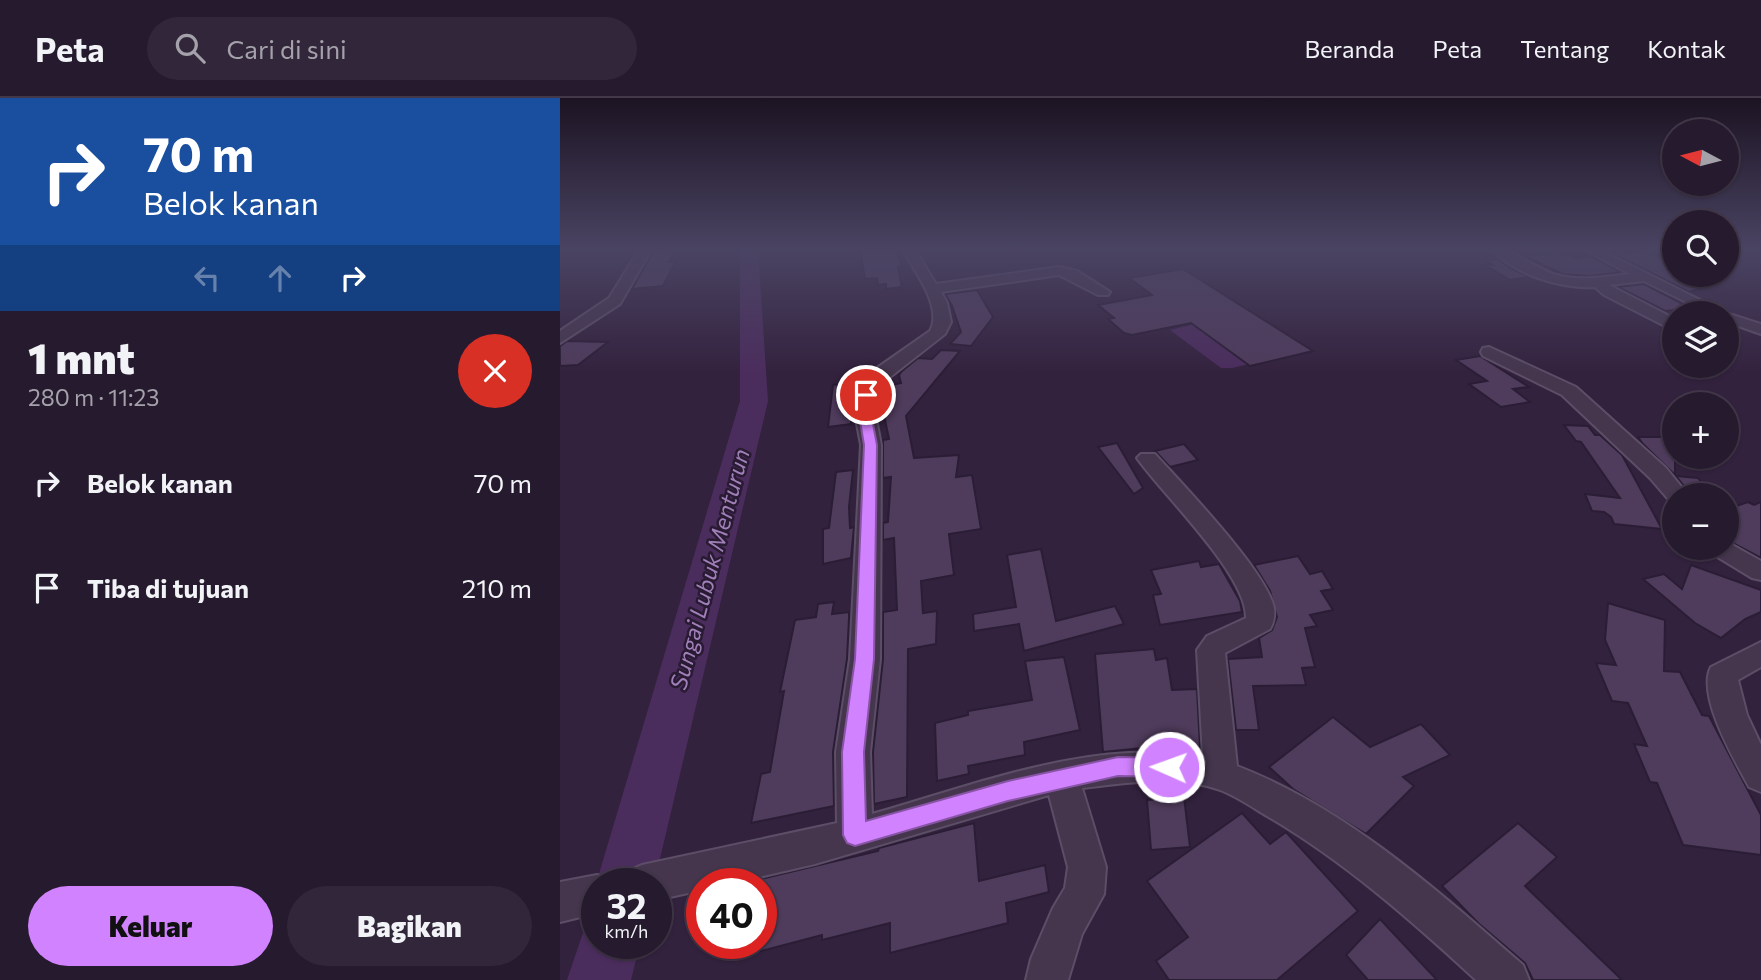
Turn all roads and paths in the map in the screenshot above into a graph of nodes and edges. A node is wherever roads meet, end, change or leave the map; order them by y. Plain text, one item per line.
1 (621, 291) edge
2 (933, 291) edge
3 (1608, 291) edge
4 (1676, 291) edge
5 (1696, 301) edge
6 (1662, 318) edge
7 (1739, 321) edge
8 (1761, 329) edge
9 (560, 338) edge
10 (1489, 352) dead end
11 (1148, 458) dead end
12 (1667, 483) edge
13 (1739, 559) edge
14 (1761, 572) edge
15 (1761, 653) edge
16 (1221, 775) junction
17 (1761, 777) edge
18 (1062, 779) junction
19 (838, 840) junction
20 (672, 877) edge
21 (581, 897) edge
22 (560, 902) edge
23 (1047, 980) edge
24 (1508, 980) edge

1 - 9 street
2 - 19 street
3 - 6 street
4 - 5 street
7 - 8 street
10 - 12 street
11 - 16 street
13 - 14 street
15 - 17 street
16 - 18 street
16 - 24 street
18 - 19 street
18 - 23 street
19 - 20 street
21 - 22 street

